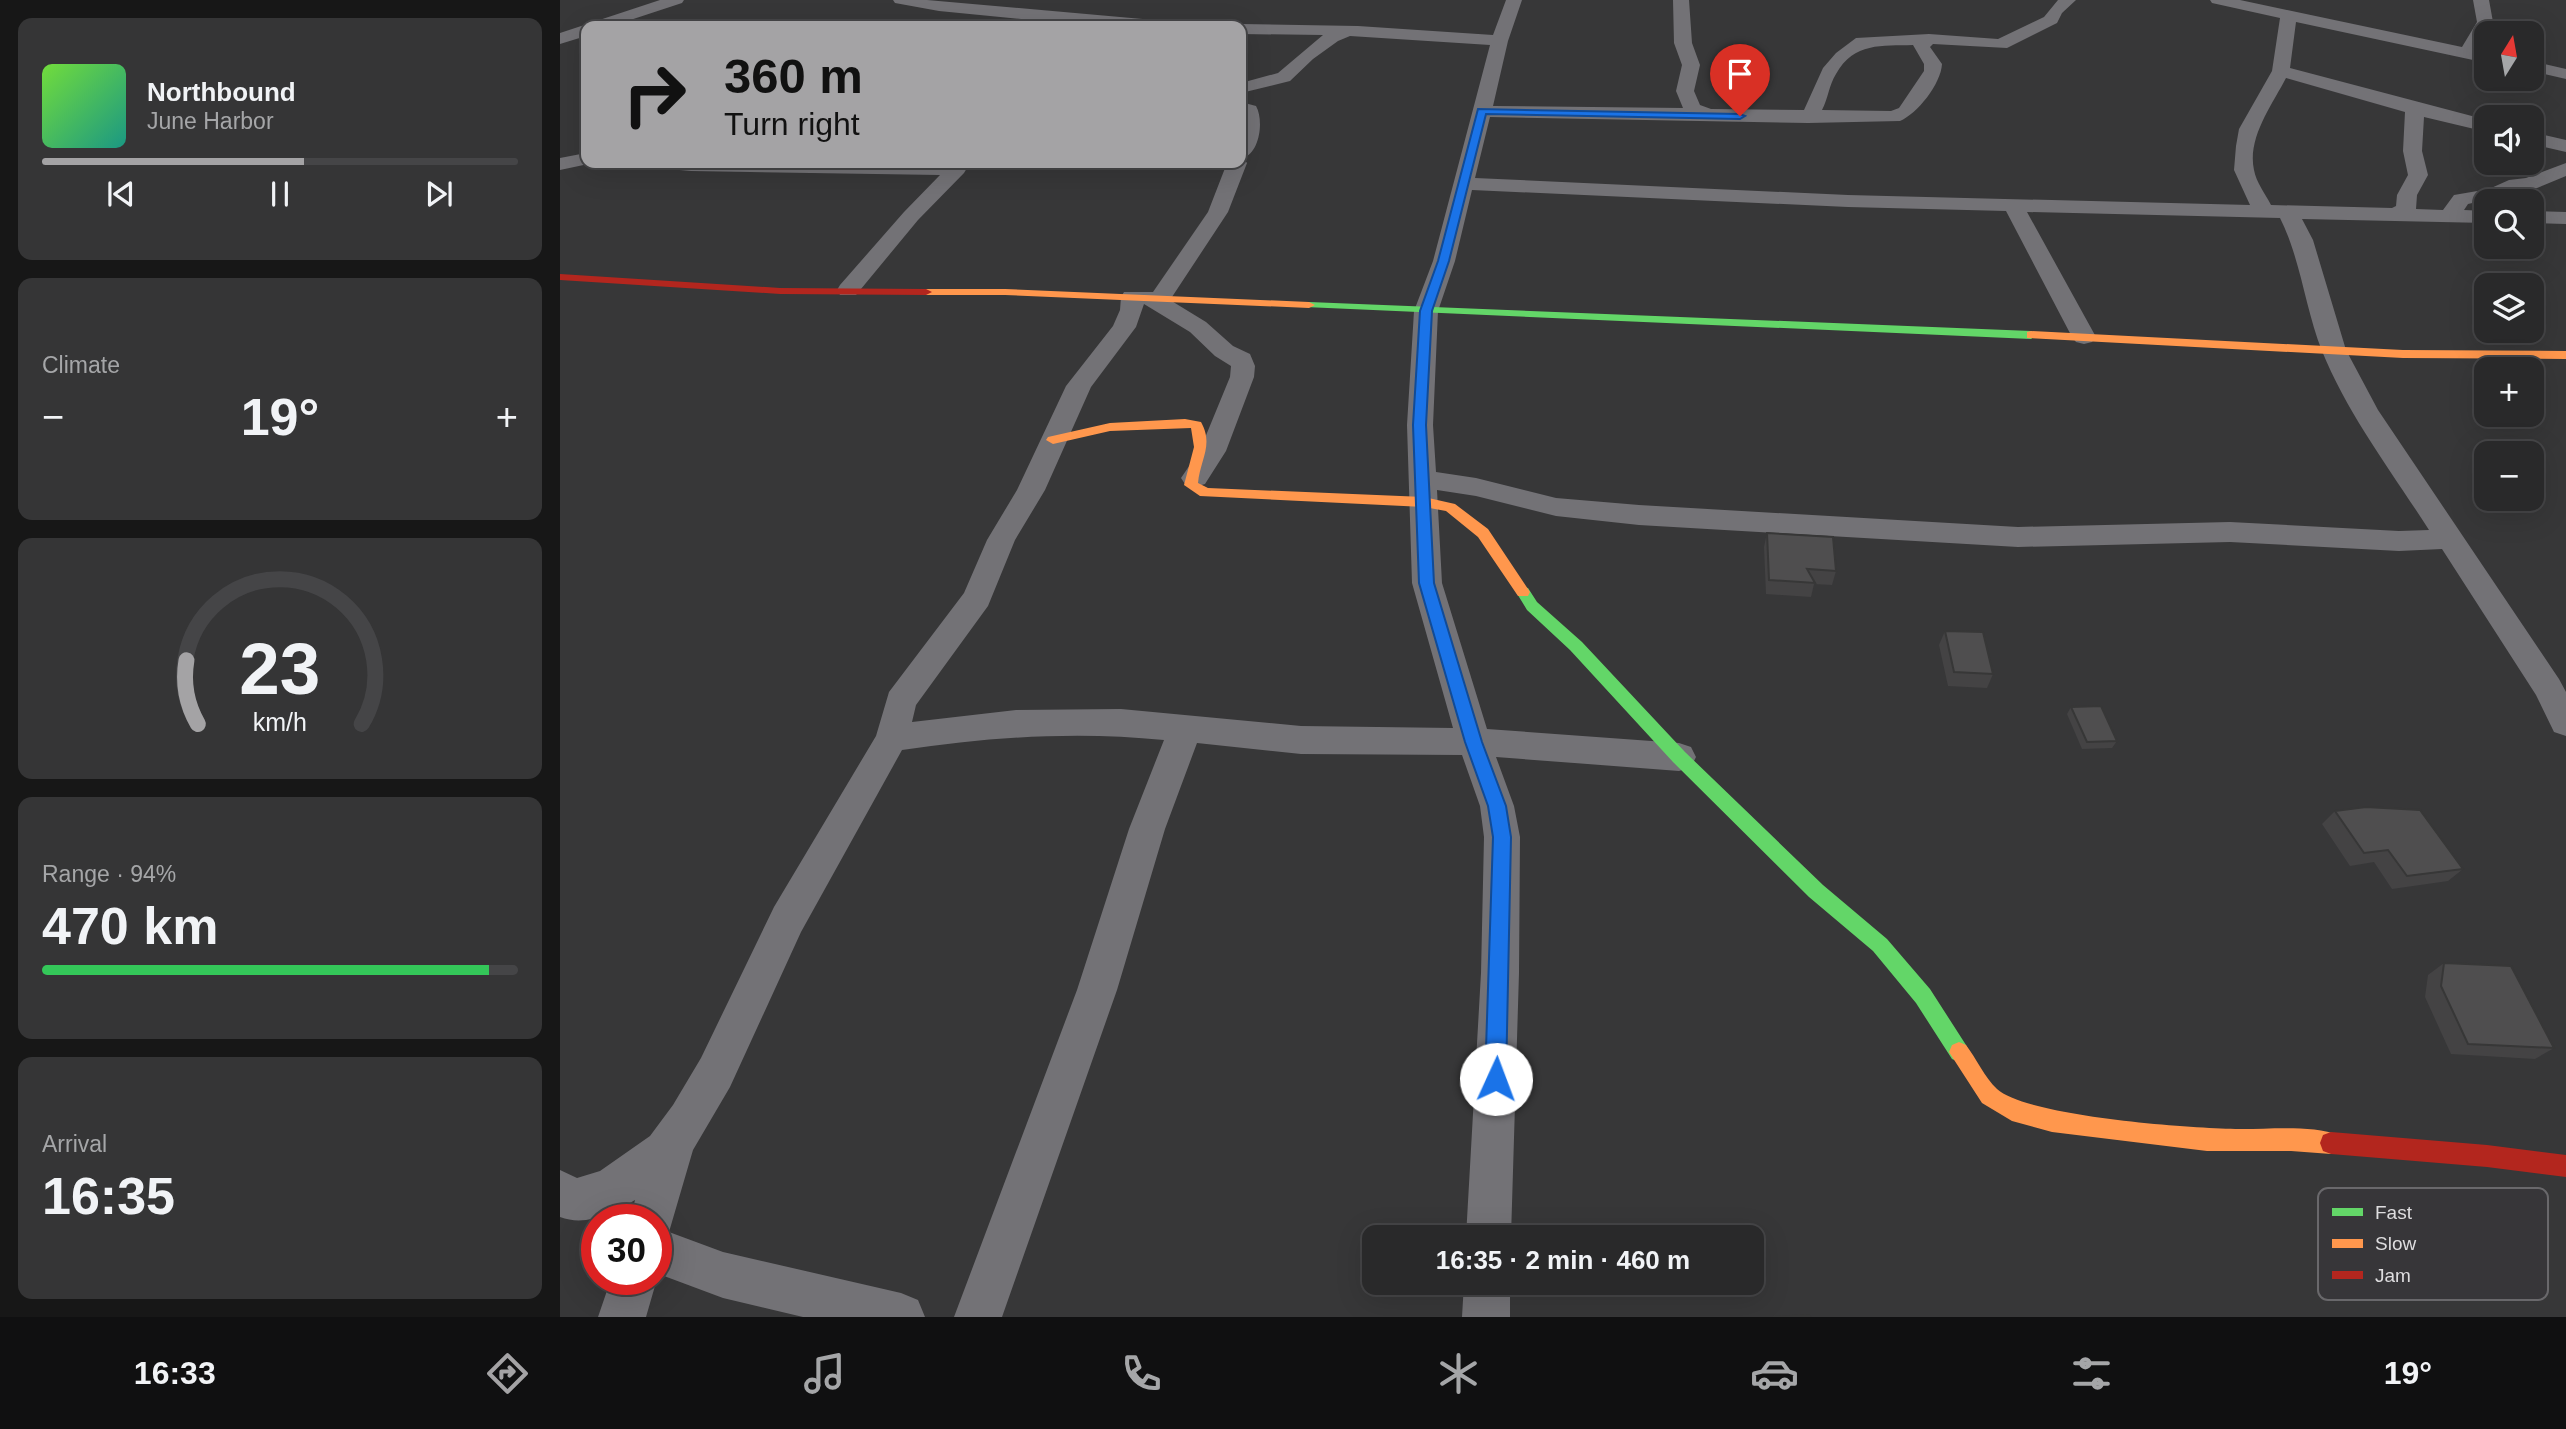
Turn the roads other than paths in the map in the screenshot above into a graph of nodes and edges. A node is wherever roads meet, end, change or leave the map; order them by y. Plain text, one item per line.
1 (676, 0) edge
2 (901, 0) edge
3 (1101, 0) edge
4 (1514, 0) edge
5 (1681, 0) edge
6 (2068, 0) edge
7 (2218, 0) edge
8 (2482, 0) edge
9 (660, 2) edge
10 (932, 7) junction
11 (2289, 15) junction
12 (917, 20) dead end
13 (609, 21) edge
14 (1059, 21) edge
15 (1084, 21) edge
16 (1246, 29) edge
17 (1346, 31) junction
18 (581, 32) edge
19 (1929, 38) junction
20 (560, 39) edge
21 (1500, 41) junction
22 (2466, 54) junction
23 (2474, 56) edge
24 (2544, 69) edge
25 (2281, 71) junction
26 (2566, 74) edge
27 (1246, 87) edge
28 (1246, 109) edge
29 (2415, 109) junction
30 (1482, 111) junction
31 (1708, 114) junction
32 (1808, 117) junction
33 (2474, 123) edge
34 (2544, 141) edge
35 (1246, 142) edge
36 (2566, 146) edge
37 (581, 160) edge
38 (560, 164) edge
39 (957, 168) edge
40 (1235, 168) edge
41 (2566, 169) edge
42 (1464, 184) junction
43 (2013, 205) junction
44 (2287, 210) junction
45 (2263, 211) junction
46 (2398, 214) junction
47 (2451, 215) junction
48 (2474, 216) edge
49 (2544, 217) edge
50 (2566, 218) edge
51 (560, 277) edge
52 (848, 290) junction
53 (1147, 298) junction
54 (1426, 311) junction
55 (2084, 337) junction
56 (2334, 350) junction
57 (2566, 355) edge
58 (1053, 440) junction
59 (1191, 485) junction
60 (1423, 491) junction
61 (2450, 540) junction
62 (2566, 723) edge
63 (1186, 727) junction
64 (891, 738) junction
65 (1474, 742) junction
66 (1679, 757) junction
67 (674, 1140) junction
68 (2566, 1166) edge
69 (560, 1192) edge
70 (656, 1204) edge
71 (1489, 1225) edge
72 (672, 1256) edge
73 (629, 1295) edge
74 (1487, 1295) edge
75 (622, 1317) edge
76 (901, 1317) edge
77 (978, 1317) edge
78 (1486, 1317) edge

1 - 9 street
2 - 10 street
3 - 15 street
4 - 21 street
5 - 31 street
6 - 19 street
7 - 11 street
8 - 22 street
9 - 13 street
10 - 12 street
10 - 14 street
11 - 22 street
11 - 25 street
16 - 17 street
17 - 21 street
17 - 27 street
18 - 20 street
19 - 32 street
19 - 32 street
21 - 30 street
22 - 23 street
24 - 26 street
25 - 29 street
25 - 45 street
28 - 35 street
29 - 33 street
29 - 46 street
30 - 31 street
30 - 42 street
31 - 32 street
34 - 36 street
37 - 38 street
39 - 52 street
40 - 53 street
41 - 47 street
42 - 43 street
42 - 54 street
43 - 45 street
43 - 55 street
44 - 45 street
44 - 46 street
44 - 56 street
46 - 47 street
47 - 48 street
49 - 50 street
51 - 52 street
52 - 53 street
53 - 54 street
53 - 58 street
53 - 59 street
54 - 55 street
54 - 60 street
55 - 56 street
56 - 57 street
56 - 61 street
58 - 59 street
58 - 64 street
59 - 60 street
60 - 61 street
60 - 65 street
60 - 66 street
61 - 62 street
63 - 64 street
63 - 65 street
63 - 77 street
64 - 67 street
65 - 66 street
65 - 71 street
66 - 68 street
67 - 69 street
67 - 70 street
72 - 76 street
73 - 75 street
74 - 78 street

